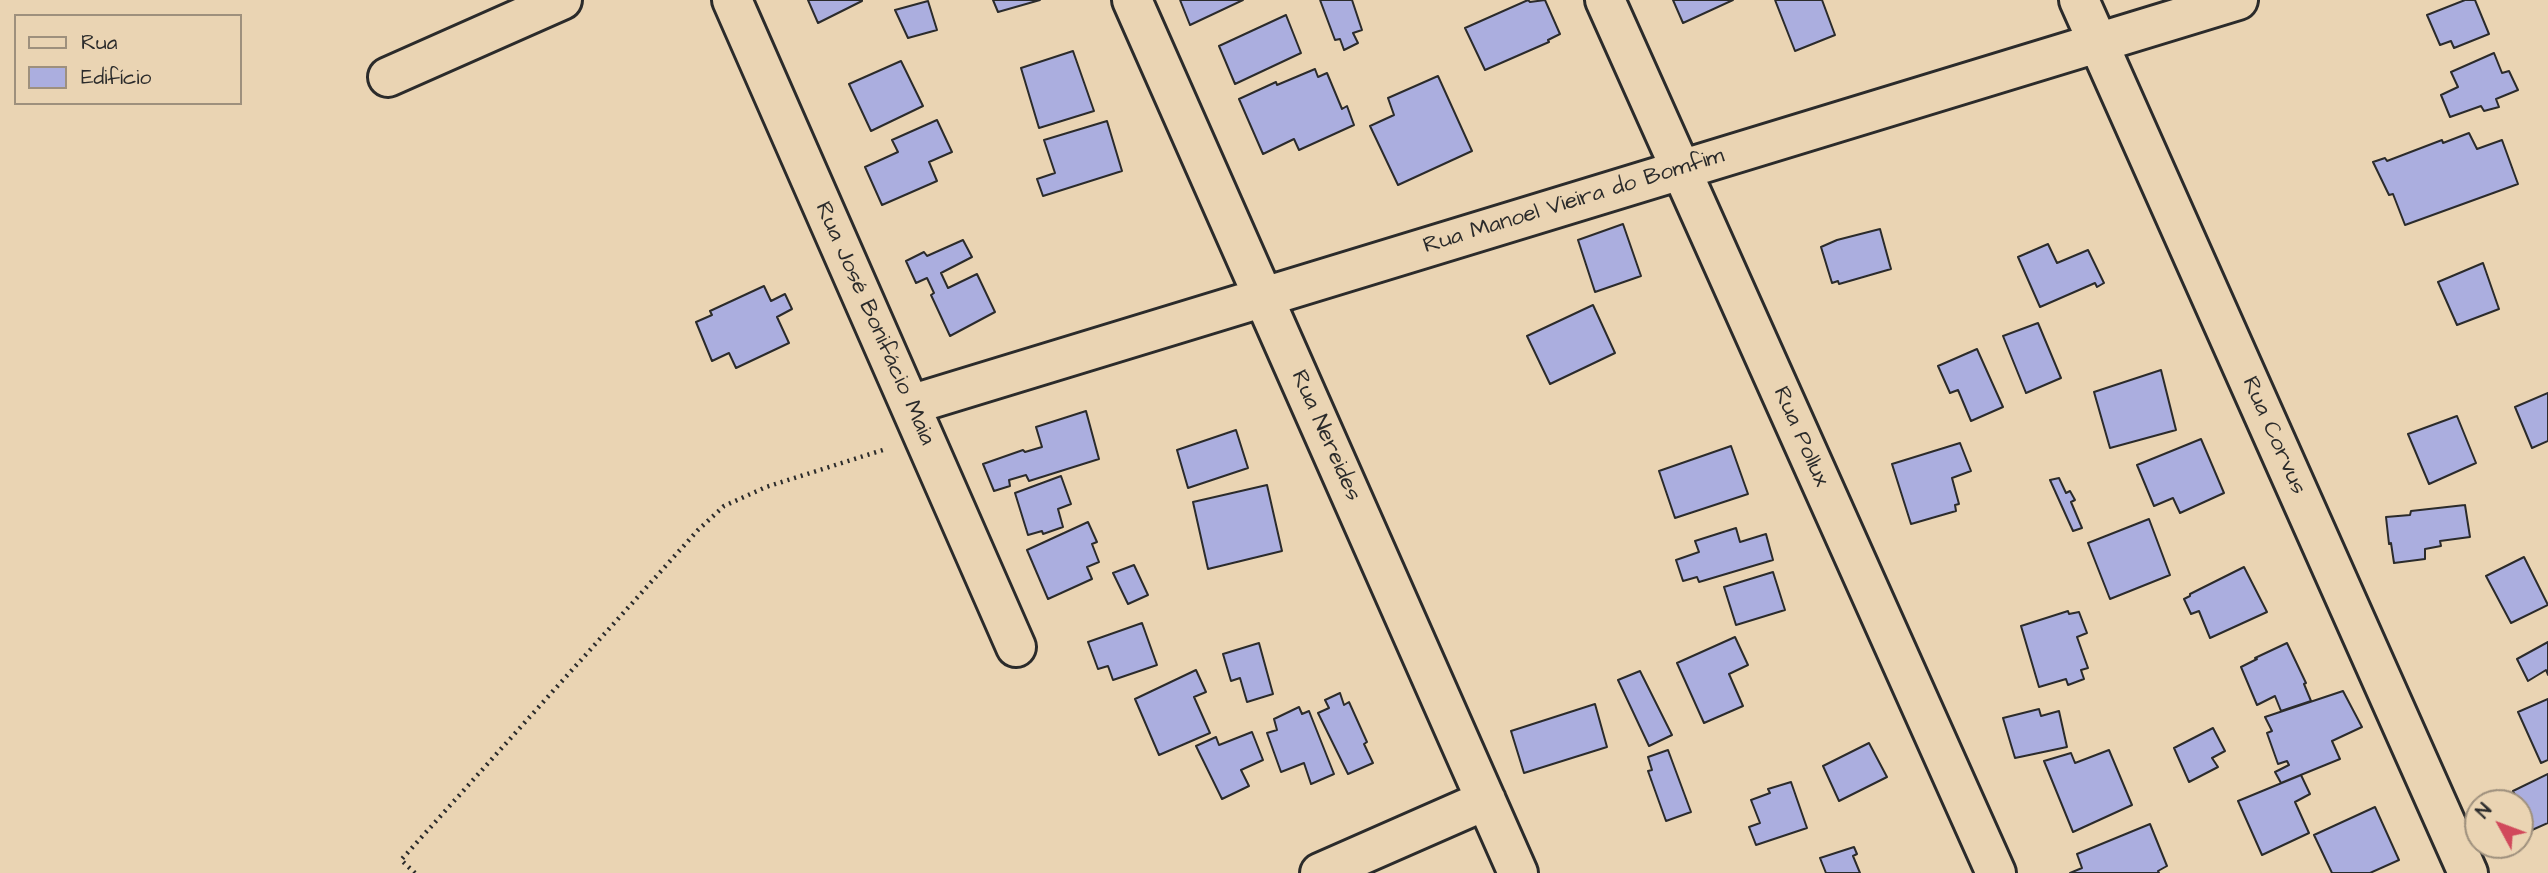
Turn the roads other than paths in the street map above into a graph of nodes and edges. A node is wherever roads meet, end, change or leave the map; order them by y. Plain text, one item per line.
1 (562, 0) edge
2 (733, 0) edge
3 (1132, 0) edge
4 (1605, 0) edge
5 (2079, 0) edge
6 (2238, 0) edge
7 (2098, 42) junction
8 (388, 77) dead end
9 (1679, 170) junction
10 (1264, 297) junction
11 (917, 421) junction
12 (1016, 647) dead end
13 (1486, 800) junction
14 (1320, 873) edge
15 (1518, 873) edge
16 (1996, 873) edge
17 (2468, 873) edge

1 - 8 street
2 - 11 street, Rua José Bonifácio Maia
3 - 10 street, Rua Nereides
4 - 9 street, Rua Pollux
5 - 7 street, Rua Corvus
6 - 7 street, Rua Manoel Vieira do Bomfim
7 - 9 street, Rua Manoel Vieira do Bomfim
7 - 17 street, Rua Corvus
9 - 10 street, Rua Manoel Vieira do Bomfim
9 - 16 street, Rua Pollux
10 - 11 street, Rua Manoel Vieira do Bomfim
10 - 13 street, Rua Nereides
11 - 12 street, Rua José Bonifácio Maia
13 - 14 street
13 - 15 street, Rua Nereides

